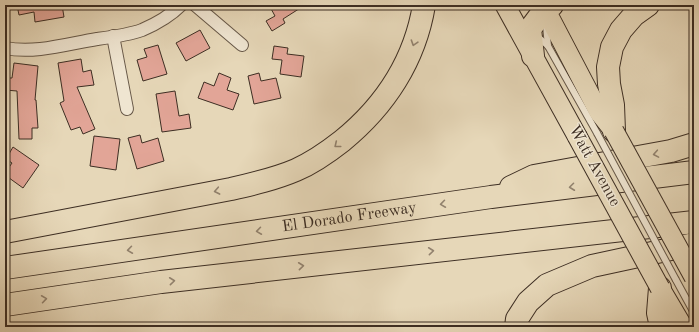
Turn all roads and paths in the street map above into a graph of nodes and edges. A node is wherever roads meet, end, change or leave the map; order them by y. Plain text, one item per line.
1 (181, 5) edge
2 (195, 5) edge
3 (424, 5) edge
4 (506, 5) edge
5 (547, 6) edge
6 (635, 16) edge
7 (525, 24) junction
8 (113, 36) junction
9 (242, 45) dead end
10 (5, 48) edge
11 (540, 51) junction
12 (127, 109) dead end
13 (605, 132) junction
14 (694, 144) edge
15 (694, 172) edge
16 (491, 197) junction
17 (694, 222) edge
18 (5, 232) edge
19 (694, 244) edge
20 (5, 268) edge
21 (677, 282) edge
22 (5, 305) edge
23 (694, 313) edge
24 (516, 327) edge
25 (661, 327) edge
26 (683, 327) edge

1 - 8 street
2 - 9 street
3 -> 18 highway
4 - 7 lane
4 - 11 main road, Watt Avenue
5 - 7 highway
5 - 11 lane
5 - 13 main road, Watt Avenue
6 - 13 highway
7 - 11 highway
8 - 10 street
8 - 12 street
11 - 13 lane
11 - 21 main road, Watt Avenue, bridge
13 - 21 main road, Watt Avenue, bridge
14 -> 16 highway
15 -> 16 highway, El Dorado Freeway
16 -> 20 highway, El Dorado Freeway
22 -> 17 highway
19 - 24 highway
21 - 23 lane
21 - 25 highway
21 - 26 main road, Watt Avenue

